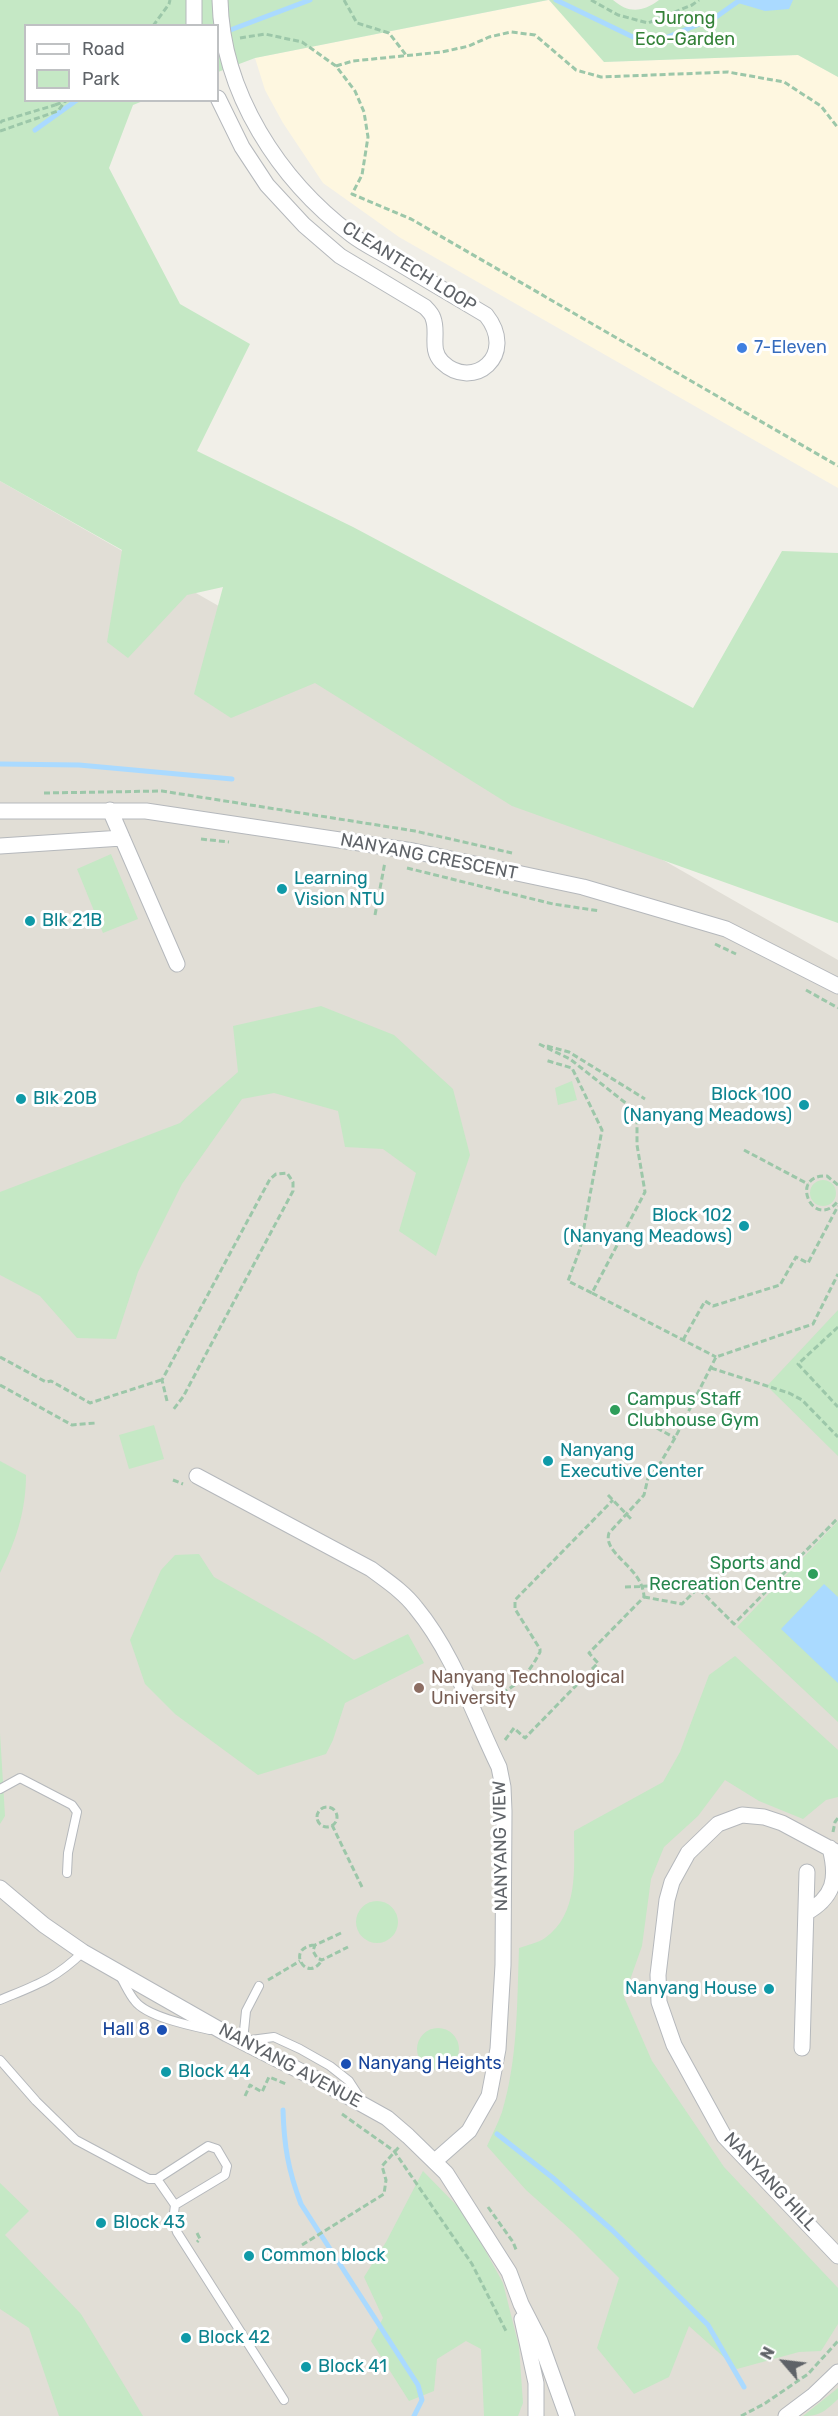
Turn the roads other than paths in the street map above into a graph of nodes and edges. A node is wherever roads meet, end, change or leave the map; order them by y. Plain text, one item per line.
1 (194, 0) edge
2 (220, 0) edge
3 (194, 24) edge
4 (219, 100) edge
5 (110, 810) junction
6 (0, 811) edge
7 (122, 838) junction
8 (0, 846) edge
9 (177, 964) dead end
10 (838, 986) edge
11 (197, 1476) dead end
12 (0, 1789) edge
13 (834, 1851) edge
14 (807, 1872) dead end
15 (67, 1873) dead end
16 (0, 1888) edge
17 (806, 1913) junction
18 (83, 1952) junction
19 (259, 1986) road end
20 (0, 2000) edge
21 (243, 2041) junction
22 (802, 2048) dead end
23 (0, 2060) edge
24 (435, 2161) junction
25 (157, 2179) junction
26 (175, 2205) junction
27 (838, 2256) edge
28 (521, 2304) junction
29 (838, 2372) edge
30 (284, 2400) dead end
31 (536, 2416) edge
32 (567, 2416) edge
33 (786, 2416) edge

1 - 3 street
2 - 4 street, CLEANTECH LOOP
5 - 6 street, NANYANG CRESCENT
5 - 7 street
5 - 10 street, NANYANG CRESCENT
7 - 8 street
7 - 9 street
11 - 24 street, NANYANG VIEW
12 - 15 lane
13 - 17 street, NANYANG HILL
13 - 27 street, NANYANG HILL
14 - 17 street
16 - 18 street, NANYANG AVENUE
17 - 22 street
18 - 20 lane
18 - 21 street, NANYANG AVENUE
19 - 21 lane
21 - 24 street, NANYANG AVENUE
23 - 25 lane
24 - 28 street, NANYANG AVENUE
25 - 26 lane
25 - 26 lane
26 - 30 lane
28 - 31 street, NANYANG AVENUE
28 - 32 street, NANYANG AVENUE
29 - 33 street

